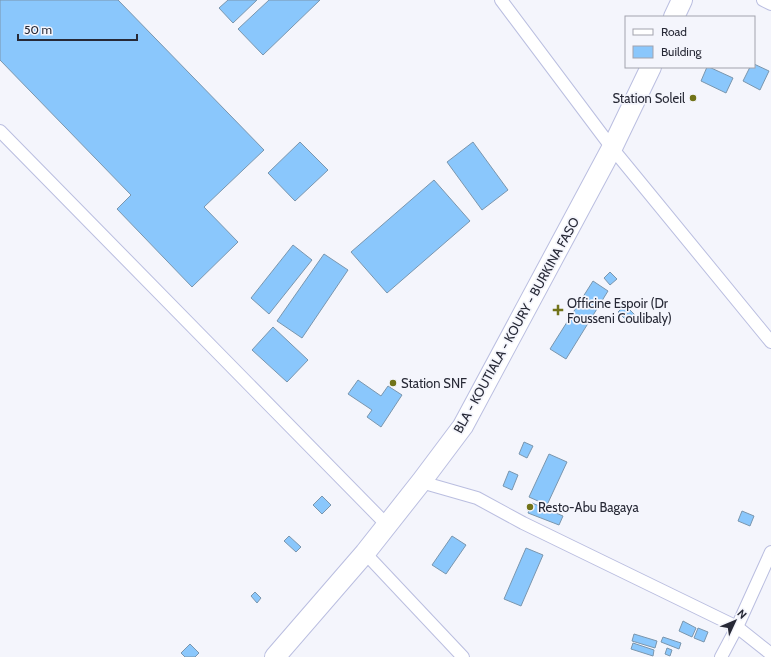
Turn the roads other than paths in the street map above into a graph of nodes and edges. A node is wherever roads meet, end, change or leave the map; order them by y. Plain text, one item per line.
1 (501, 0) edge
2 (682, 0) edge
3 (763, 0) edge
4 (771, 4) edge
5 (674, 16) edge
6 (651, 68) edge
7 (0, 132) edge
8 (612, 148) junction
9 (771, 342) edge
10 (421, 482) junction
11 (387, 525) junction
12 (771, 552) edge
13 (364, 553) junction
14 (737, 627) junction
15 (771, 654) edge
16 (275, 657) edge
17 (463, 657) edge
18 (721, 657) edge

1 - 8 street
2 - 5 main road
3 - 4 street
6 - 8 main road, BLA - KOUTIALA - KOURY - BURKINA FASO
7 - 11 street
8 - 9 street
8 - 10 main road, BLA - KOUTIALA - KOURY - BURKINA FASO
10 - 11 main road, BLA - KOUTIALA - KOURY - BURKINA FASO
10 - 14 street
11 - 13 main road, BLA - KOUTIALA - KOURY - BURKINA FASO
12 - 14 street
13 - 16 main road, BLA - KOUTIALA - KOURY - BURKINA FASO
13 - 17 street
14 - 15 street
14 - 18 street

